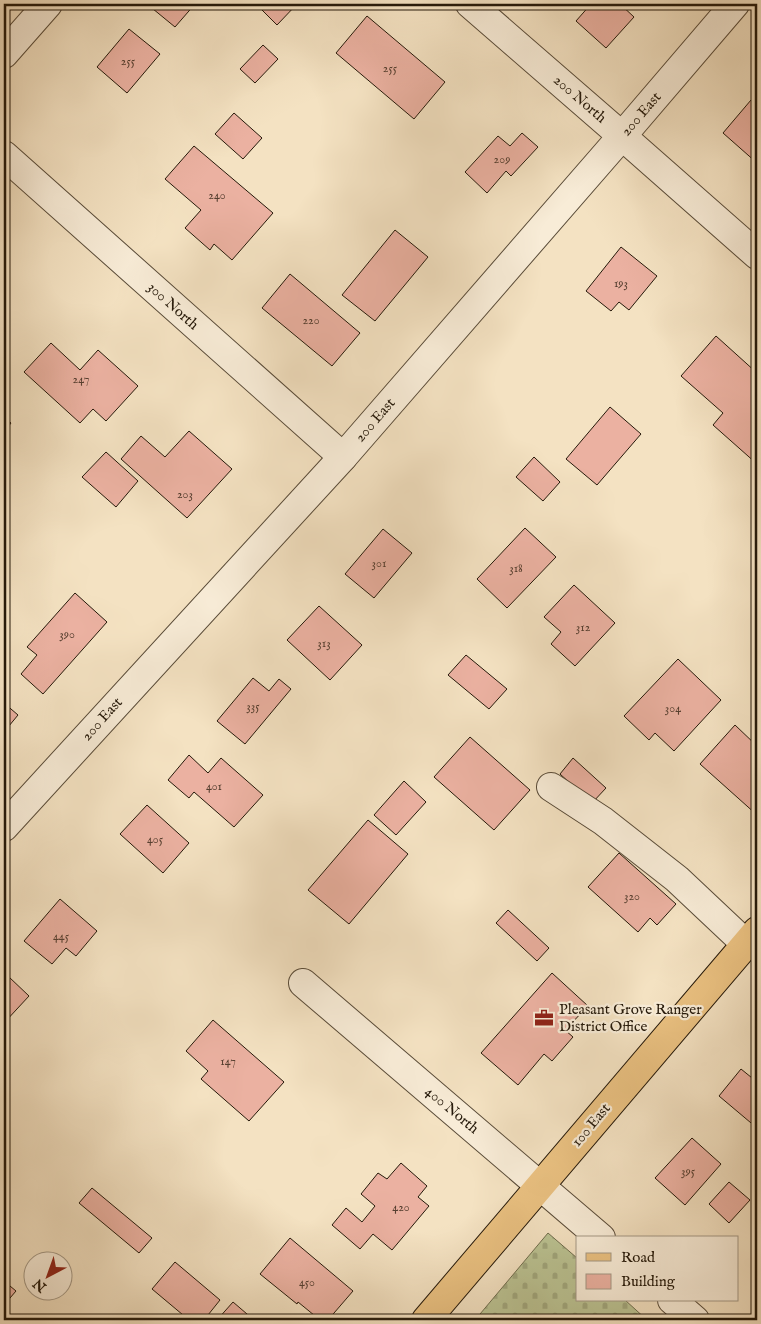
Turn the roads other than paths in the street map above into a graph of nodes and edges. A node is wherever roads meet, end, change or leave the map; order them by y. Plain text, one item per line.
1 (48, 4) edge
2 (470, 4) edge
3 (735, 4) edge
4 (4, 54) edge
5 (622, 136) junction
6 (4, 155) edge
7 (757, 255) edge
8 (343, 457) junction
9 (551, 787) dead end
10 (4, 827) edge
11 (752, 938) edge
12 (304, 983) dead end
13 (540, 1185) junction
14 (599, 1236) edge
15 (674, 1302) edge
16 (426, 1320) edge
17 (695, 1320) edge

1 - 4 street
2 - 5 street, 200 North
3 - 5 street, 200 East
5 - 7 street, 200 North
5 - 8 street, 200 East
6 - 8 street, 300 North
8 - 10 street, 200 East
9 - 11 street
11 - 13 main road, 100 East
12 - 13 street, 400 North
13 - 14 street, 400 North
13 - 16 main road, 100 East
15 - 17 street

